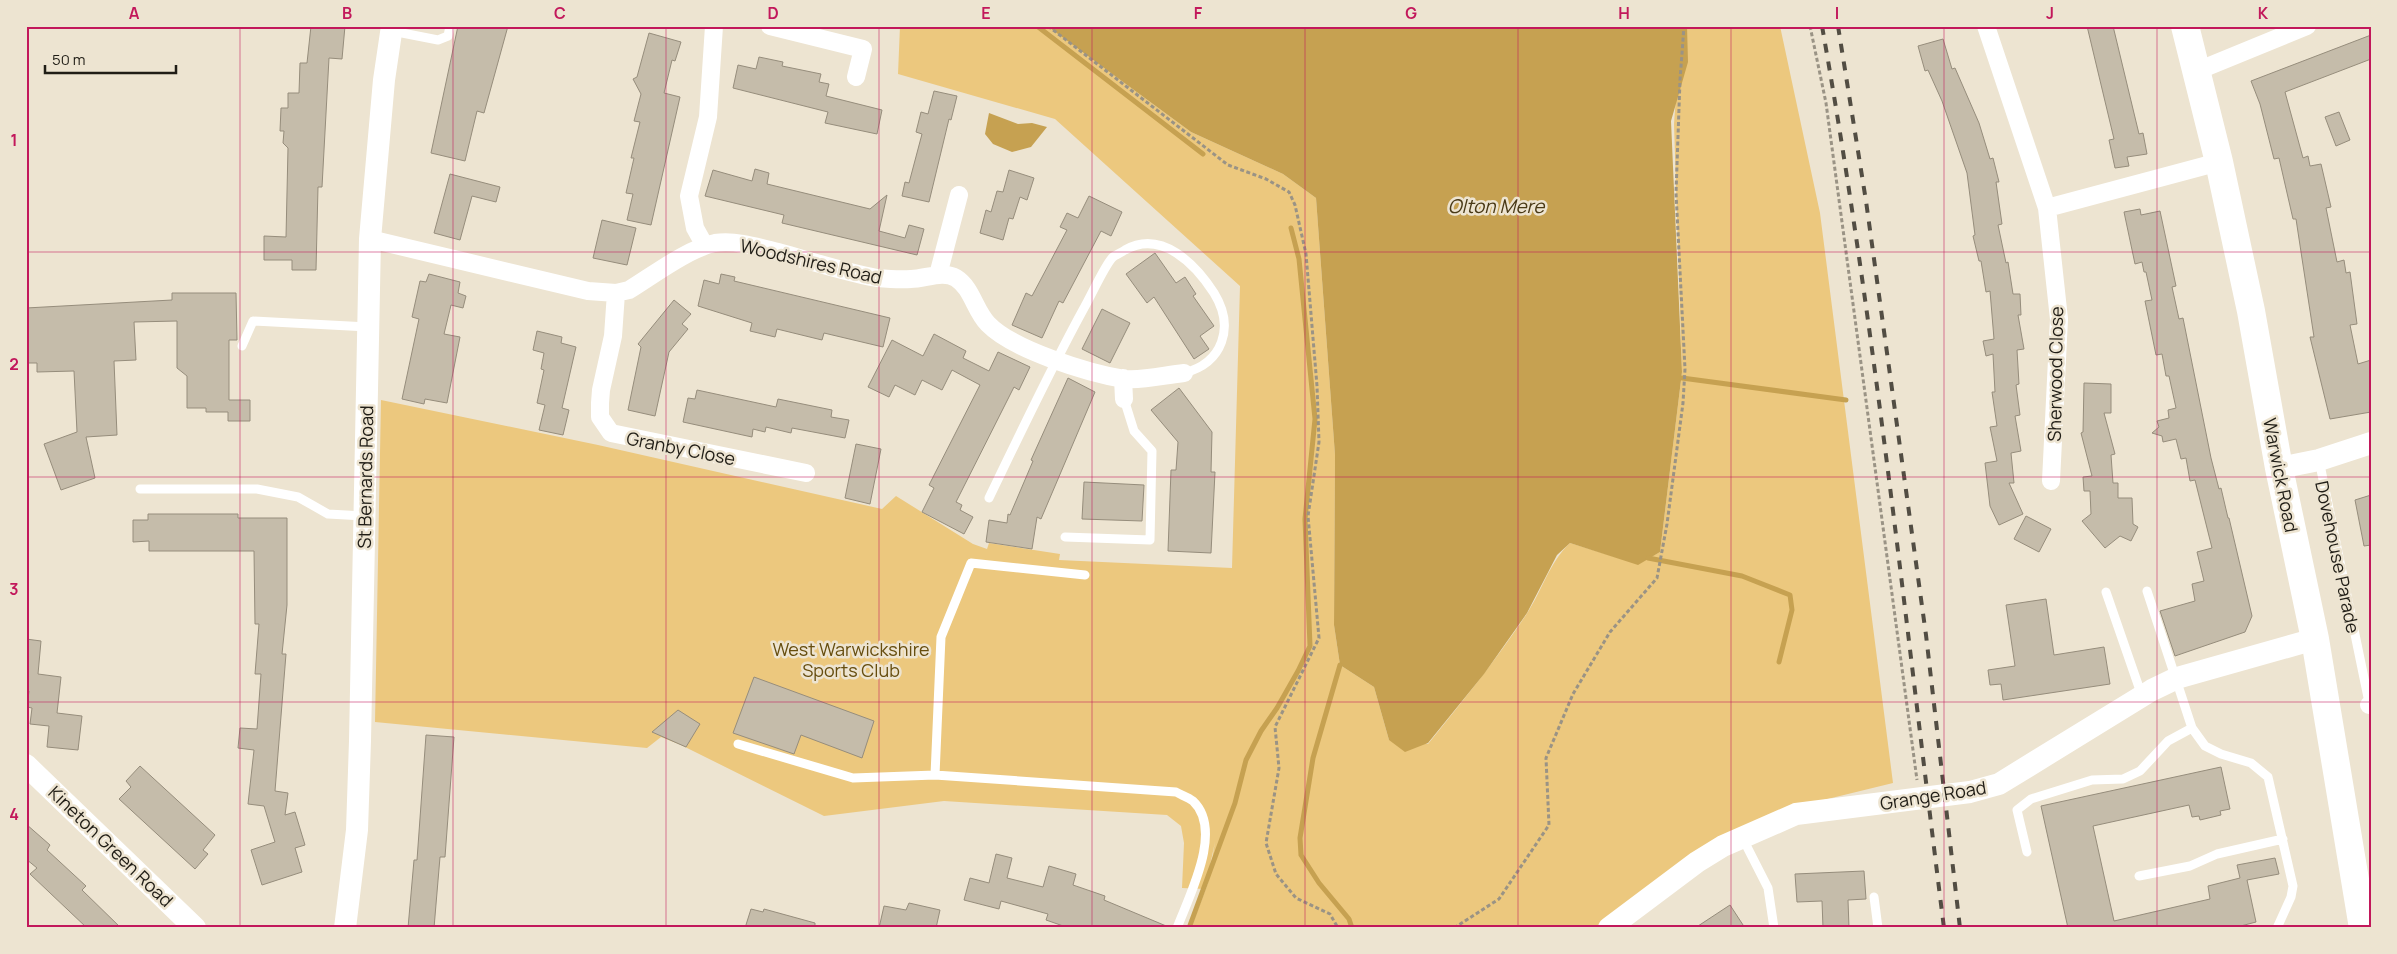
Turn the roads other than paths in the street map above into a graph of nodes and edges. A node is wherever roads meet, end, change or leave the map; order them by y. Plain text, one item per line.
1 (450, 26) edge
2 (714, 26) edge
3 (770, 26) edge
4 (1986, 26) edge
5 (2185, 26) edge
6 (2307, 26) edge
7 (391, 28) edge
8 (2197, 72) junction
9 (856, 77) dead end
10 (2219, 162) junction
11 (959, 195) dead end
12 (2047, 208) junction
13 (370, 239) junction
14 (705, 246) junction
15 (938, 275) junction
16 (616, 293) junction
17 (368, 327) junction
18 (242, 346) dead end
19 (1055, 361) junction
20 (1184, 373) joint
21 (1124, 378) junction
22 (1124, 399) joint
23 (2371, 443) edge
24 (2318, 460) junction
25 (2279, 468) junction
26 (806, 473) dead end
27 (2051, 481) dead end
28 (140, 489) dead end
29 (989, 498) dead end
30 (365, 516) junction
31 (1065, 537) dead end
32 (1085, 575) dead end
33 (2147, 591) dead end
34 (2106, 592) dead end
35 (2315, 640) junction
36 (2177, 678) junction
37 (2142, 696) junction
38 (2370, 707) edge
39 (2192, 728) junction
40 (738, 744) dead end
41 (26, 766) edge
42 (935, 775) junction
43 (1741, 837) junction
44 (2283, 839) junction
45 (2027, 852) dead end
46 (2139, 876) dead end
47 (1874, 897) dead end
48 (2365, 923) edge
49 (195, 928) edge
50 (345, 928) edge
51 (1177, 928) edge
52 (1610, 928) edge
53 (1774, 928) edge
54 (1878, 928) edge
55 (2277, 928) edge

1 - 7 lane
2 - 14 street
3 - 9 street
4 - 12 street, Sherwood Close
5 - 8 highway, Warwick Road
6 - 8 street
7 - 13 street, St Bernards Road
8 - 10 highway, Warwick Road
10 - 12 street
10 - 25 highway, Warwick Road
11 - 15 street
12 - 27 street, Sherwood Close
13 - 16 street, Woodshires Road
13 - 17 street, St Bernards Road
14 - 15 street, Woodshires Road
14 - 16 street, Woodshires Road
15 - 19 street, Woodshires Road
16 - 26 street, Granby Close
17 - 18 lane
17 - 30 street, St Bernards Road
19 - 20 lane, Woodshires Road
19 - 21 street, Woodshires Road
19 - 29 lane, Woodshires Road
20 - 21 street, Woodshires Road
21 - 22 street
22 - 31 lane
23 - 24 street
24 - 25 street
24 - 38 lane, Dovehouse Parade
25 - 35 highway, Warwick Road
28 - 30 lane
30 - 50 street, St Bernards Road
32 - 42 lane
33 - 36 lane
34 - 37 lane
35 - 36 street, Grange Road
35 - 48 highway, Warwick Road
36 - 37 street, Grange Road
36 - 39 lane
37 - 43 street, Grange Road
39 - 44 lane
39 - 45 lane
40 - 42 lane
41 - 49 street, Kineton Green Road
42 - 51 lane
43 - 52 street, Grange Road
43 - 53 lane
44 - 46 lane
44 - 55 lane
47 - 54 lane

